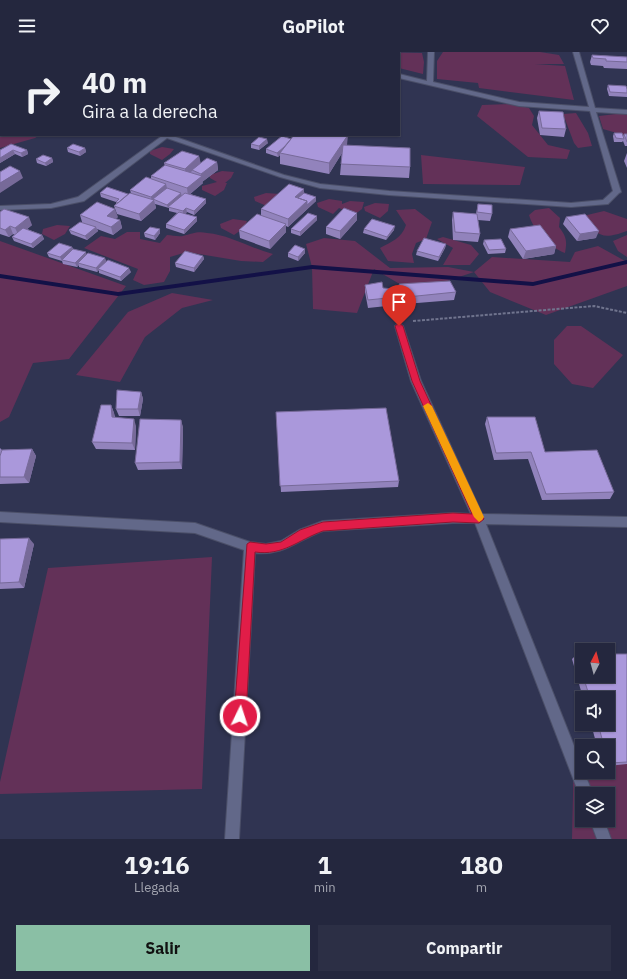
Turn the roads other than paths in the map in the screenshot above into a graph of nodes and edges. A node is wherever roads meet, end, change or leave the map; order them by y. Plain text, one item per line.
1 (431, 52) edge
2 (576, 52) edge
3 (400, 76) edge
4 (430, 84) junction
5 (593, 110) junction
6 (627, 112) edge
7 (164, 136) edge
8 (168, 136) edge
9 (0, 208) edge
10 (399, 326) road end
11 (0, 517) edge
12 (479, 519) junction
13 (627, 522) edge
14 (250, 547) junction
15 (583, 787) edge
16 (600, 827) edge
17 (232, 839) edge
18 (604, 839) edge

1 - 4 street
2 - 5 street
3 - 4 street
4 - 5 street
5 - 6 street
5 - 8 street
7 - 9 street
10 - 12 street
11 - 14 street
12 - 13 street
12 - 14 street
12 - 15 street
14 - 17 street
16 - 18 street

